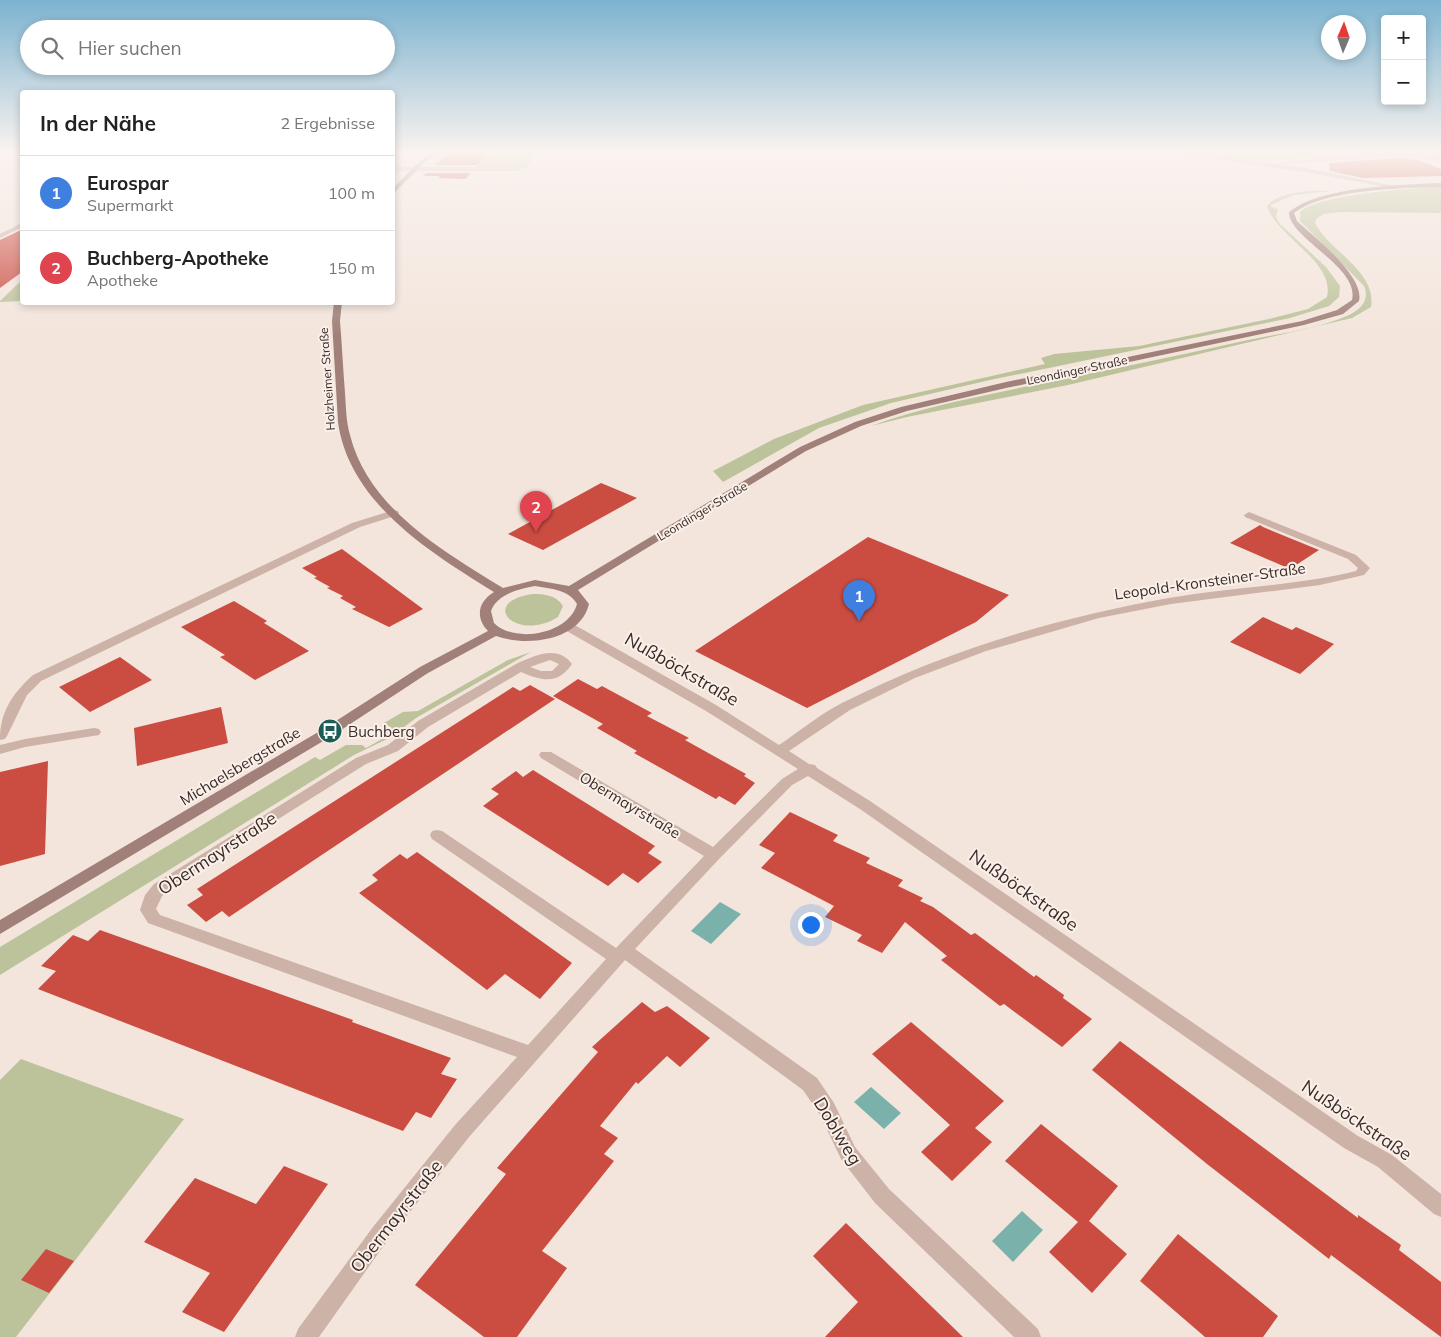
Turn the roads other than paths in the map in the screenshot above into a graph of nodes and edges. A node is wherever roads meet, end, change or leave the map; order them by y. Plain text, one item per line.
1 (1292, 212) edge
2 (20, 226) edge
3 (0, 236) edge
4 (338, 305) edge
5 (394, 513) junction
6 (1249, 515) dead end
7 (571, 590) junction
8 (502, 592) junction
9 (569, 627) junction
10 (496, 631) junction
11 (520, 668) dead end
12 (94, 732) dead end
13 (0, 736) edge
14 (0, 750) edge
15 (780, 750) junction
16 (546, 755) dead end
17 (810, 768) junction
18 (437, 835) dead end
19 (714, 855) junction
20 (0, 928) edge
21 (620, 954) junction
22 (531, 1054) junction
23 (1441, 1208) edge
24 (306, 1337) edge
25 (1030, 1337) edge

1 - 7 street, Leondinger Straße
2 - 3 street
4 - 5 street, Holzheimer Straße
5 - 8 street, Holzheimer Straße
5 - 13 street
6 - 15 street, Leopold-Kronsteiner-Straße
7 - 8 street
7 - 9 street
8 - 10 street
9 - 10 street
9 - 15 street, Nußböckstraße
10 - 20 street, Michaelsbergstraße
11 - 22 street, Obermayrstraße
12 - 14 street
15 - 17 street, Nußböckstraße
16 - 19 street, Obermayrstraße
17 - 19 street, Obermayrstraße
17 - 23 street, Nußböckstraße
18 - 21 street
19 - 21 street, Obermayrstraße
21 - 22 street, Obermayrstraße
21 - 25 street, Doblweg
22 - 24 street, Obermayrstraße

